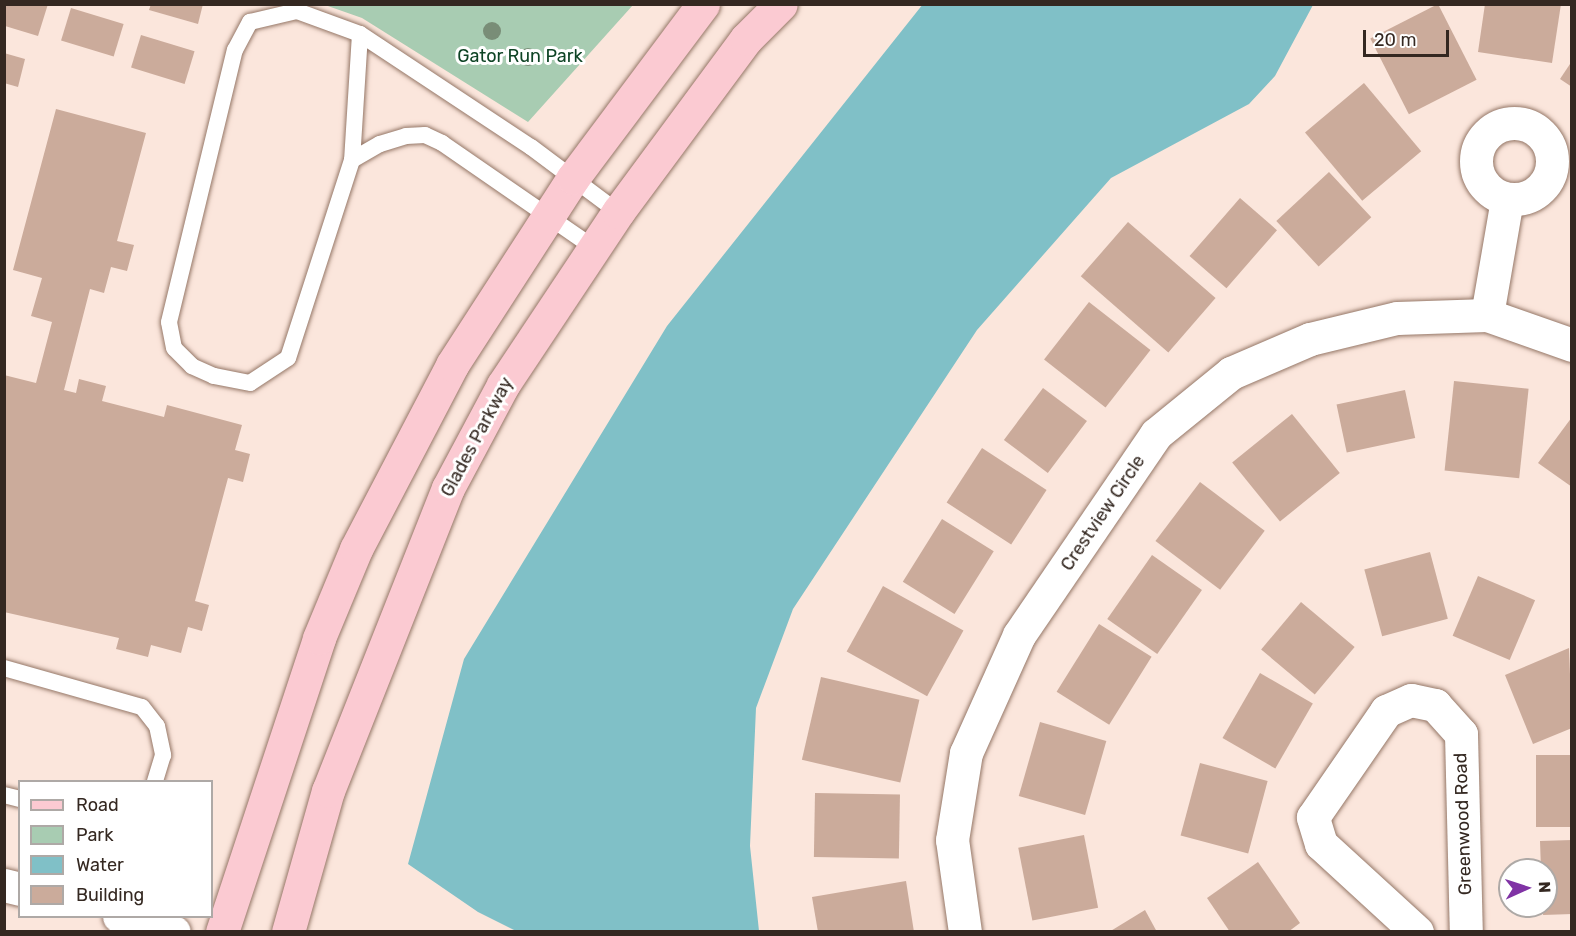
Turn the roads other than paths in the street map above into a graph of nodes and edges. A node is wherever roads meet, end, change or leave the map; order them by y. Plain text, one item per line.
1 (703, 4) edge
2 (780, 4) edge
3 (360, 34) junction
4 (352, 160) junction
5 (573, 178) junction
6 (1508, 199) dead end
7 (618, 212) junction
8 (548, 215) junction
9 (594, 248) junction
10 (1487, 315) junction
11 (1572, 345) edge
12 (4, 668) edge
13 (156, 780) edge
14 (126, 918) edge
15 (174, 932) edge
16 (222, 932) edge
17 (288, 932) edge
18 (966, 932) edge
19 (1417, 932) edge
20 (1466, 932) edge

1 - 5 main road
2 - 7 main road, Glades Parkway
3 - 4 lane
3 - 4 lane
3 - 5 lane
4 - 8 lane
5 - 7 lane
5 - 8 main road
6 - 10 street
7 - 9 main road, Glades Parkway
8 - 9 lane
8 - 16 main road
9 - 17 main road, Glades Parkway
10 - 11 street, Crestview Circle
10 - 18 street, Crestview Circle
12 - 13 lane
14 - 15 street
19 - 20 street, Greenwood Road

